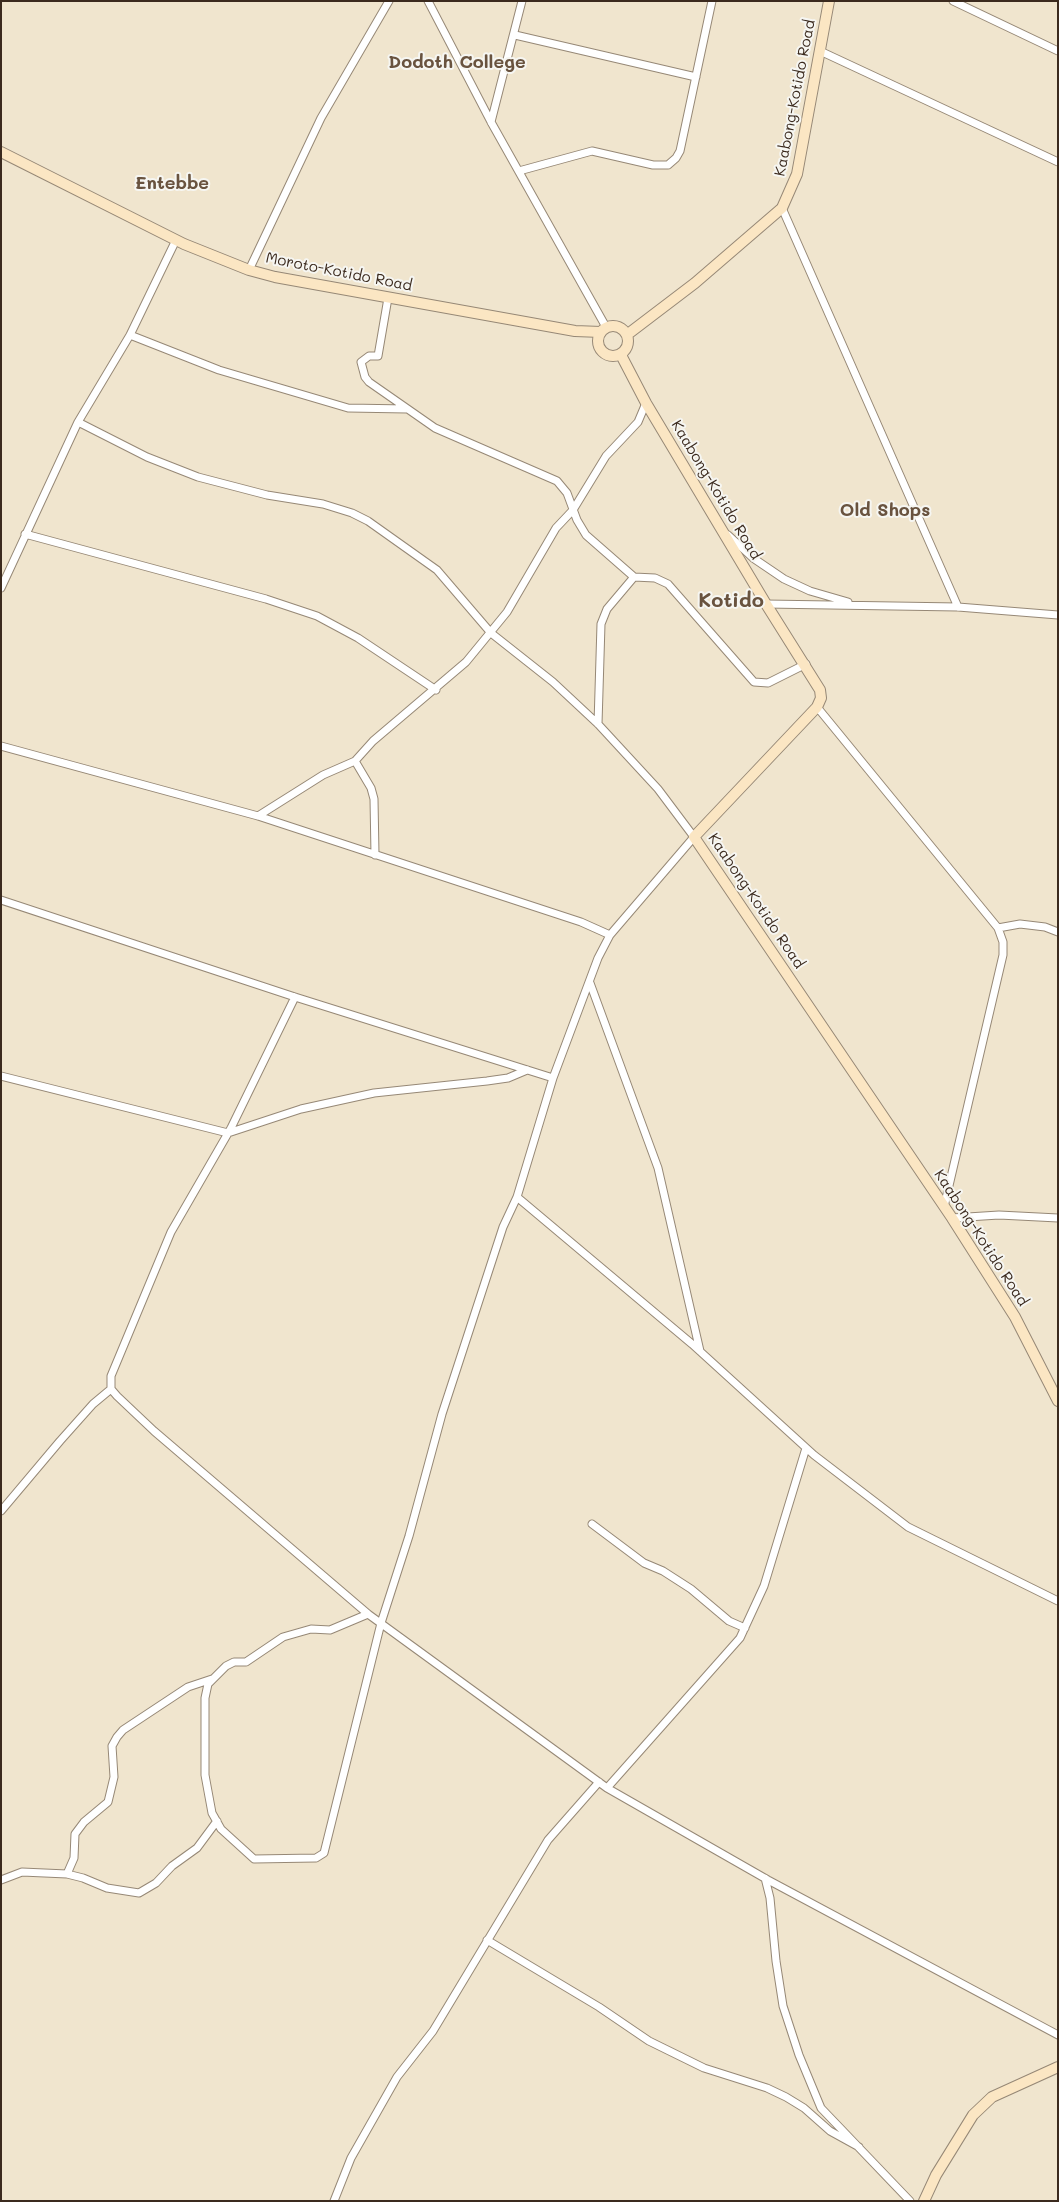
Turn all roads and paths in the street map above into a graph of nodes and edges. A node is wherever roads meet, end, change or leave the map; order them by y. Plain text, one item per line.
1 (389, 1) edge
2 (428, 1) edge
3 (522, 1) edge
4 (712, 1) edge
5 (829, 1) edge
6 (953, 1) edge
7 (515, 35) junction
8 (820, 51) junction
9 (1058, 51) edge
10 (696, 77) junction
11 (491, 122) junction
12 (1, 152) edge
13 (1058, 162) edge
14 (519, 171) junction
15 (782, 208) junction
16 (176, 240) junction
17 (248, 270) junction
18 (388, 298) junction
19 (603, 330) junction
20 (575, 331) junction
21 (628, 334) junction
22 (130, 335) junction
23 (598, 345) junction
24 (621, 355) junction
25 (646, 403) junction
26 (407, 409) junction
27 (78, 422) junction
28 (573, 510) junction
29 (722, 530) junction
30 (25, 534) junction
31 (634, 577) junction
32 (1, 588) edge
33 (766, 604) junction
34 (858, 605) junction
35 (958, 607) junction
36 (1058, 614) edge
37 (491, 633) junction
38 (806, 664) junction
39 (436, 690) junction
40 (818, 707) junction
41 (598, 724) junction
42 (1, 746) edge
43 (355, 761) junction
44 (258, 816) junction
45 (694, 837) junction
46 (375, 855) junction
47 (1, 900) edge
48 (998, 928) junction
49 (1058, 932) edge
50 (610, 935) junction
51 (590, 983) junction
52 (295, 996) junction
53 (528, 1070) junction
54 (1, 1076) edge
55 (553, 1078) junction
56 (228, 1134) junction
57 (517, 1196) junction
58 (944, 1207) junction
59 (952, 1218) junction
60 (1058, 1218) edge
61 (700, 1352) junction
62 (111, 1389) junction
63 (1058, 1402) edge
64 (806, 1448) junction
65 (1, 1511) edge
66 (592, 1524) dead end
67 (1058, 1601) edge
68 (368, 1614) junction
69 (381, 1623) junction
70 (745, 1628) junction
71 (212, 1679) junction
72 (599, 1782) junction
73 (607, 1788) junction
74 (217, 1821) junction
75 (67, 1874) junction
76 (765, 1878) junction
77 (1, 1880) edge
78 (487, 1940) junction
79 (1058, 2035) edge
80 (1058, 2067) edge
81 (859, 2147) junction
82 (334, 2201) edge
83 (910, 2201) edge
84 (924, 2201) edge

1 - 17 street
2 - 11 street
3 - 7 street
4 - 10 street
5 - 8 street, Kaabong-Kotido Road
6 - 9 street
7 - 10 street
7 - 11 street
8 - 13 street
8 - 15 street, Kaabong-Kotido Road
10 - 14 street
11 - 14 street
12 - 16 street, Moroto-Kotido Road
14 - 19 street
15 - 21 street, Kaabong-Kotido Road
15 - 35 street
16 - 17 street, Moroto-Kotido Road
16 - 22 street
17 - 18 street, Moroto-Kotido Road
18 - 20 street, Moroto-Kotido Road
18 - 26 street
19 - 20 street, Moroto-Kotido Road
19 - 21 street
19 - 23 street
20 - 23 street, Moroto-Kotido Road
21 - 24 street
22 - 26 street
22 - 27 street
23 - 24 street
24 - 25 street, Kaabong-Kotido Road
25 - 28 street
25 - 29 street, Kaabong-Kotido Road
26 - 28 street
27 - 30 street
27 - 37 street
28 - 31 street
28 - 37 street
29 - 33 street, Kaabong-Kotido Road
29 - 34 street
30 - 32 street
30 - 39 street
31 - 38 street
31 - 41 street
33 - 34 street
33 - 38 street, Kaabong-Kotido Road
34 - 35 street
35 - 36 street
37 - 39 street
37 - 41 street
38 - 40 street, Kaabong-Kotido Road
39 - 43 street
40 - 45 street, Kaabong-Kotido Road
40 - 48 street
41 - 45 street
42 - 44 street
43 - 44 street
43 - 46 street
44 - 46 street
45 - 50 street
45 - 58 street, Kaabong-Kotido Road
46 - 50 street
47 - 52 street
48 - 49 street
48 - 58 street
50 - 51 street
51 - 55 street
51 - 61 street
52 - 53 street
52 - 56 street
53 - 55 street
53 - 56 street
54 - 56 street
55 - 57 street
56 - 62 street
57 - 61 street
57 - 69 street
58 - 59 street, Kaabong-Kotido Road
59 - 60 street
59 - 63 street, Kaabong-Kotido Road
61 - 64 street
62 - 65 street
62 - 68 street
64 - 67 street
64 - 70 street
66 - 70 street
68 - 69 street
68 - 71 street
69 - 72 street
69 - 74 street
70 - 73 street
71 - 74 street
71 - 75 street
72 - 73 street
72 - 78 street
73 - 76 street
74 - 75 street
75 - 77 street
76 - 79 street
76 - 81 street
78 - 81 street
78 - 82 street
80 - 84 street
81 - 83 street

